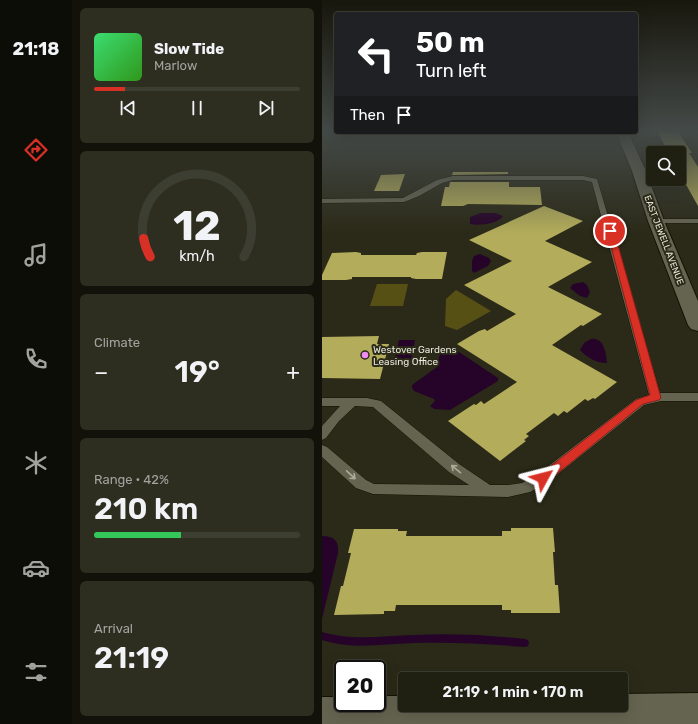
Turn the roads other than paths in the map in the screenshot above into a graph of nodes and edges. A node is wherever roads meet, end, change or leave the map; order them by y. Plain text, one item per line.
1 (637, 166) edge
2 (322, 201) edge
3 (656, 221) junction
4 (698, 221) edge
5 (698, 325) edge
6 (698, 397) edge
7 (656, 398) junction
8 (322, 402) edge
9 (352, 402) junction
10 (322, 435) edge
11 (322, 450) edge
12 (488, 491) junction
13 (698, 712) edge
14 (322, 716) edge

1 - 3 street, EAST JEWELL AVENUE
2 - 7 lane
3 - 4 lane
3 - 5 street, EAST JEWELL AVENUE
6 - 7 lane
7 - 12 lane
8 - 9 lane
9 - 10 lane
12 -> 9 lane
11 -> 12 lane
13 - 14 street

